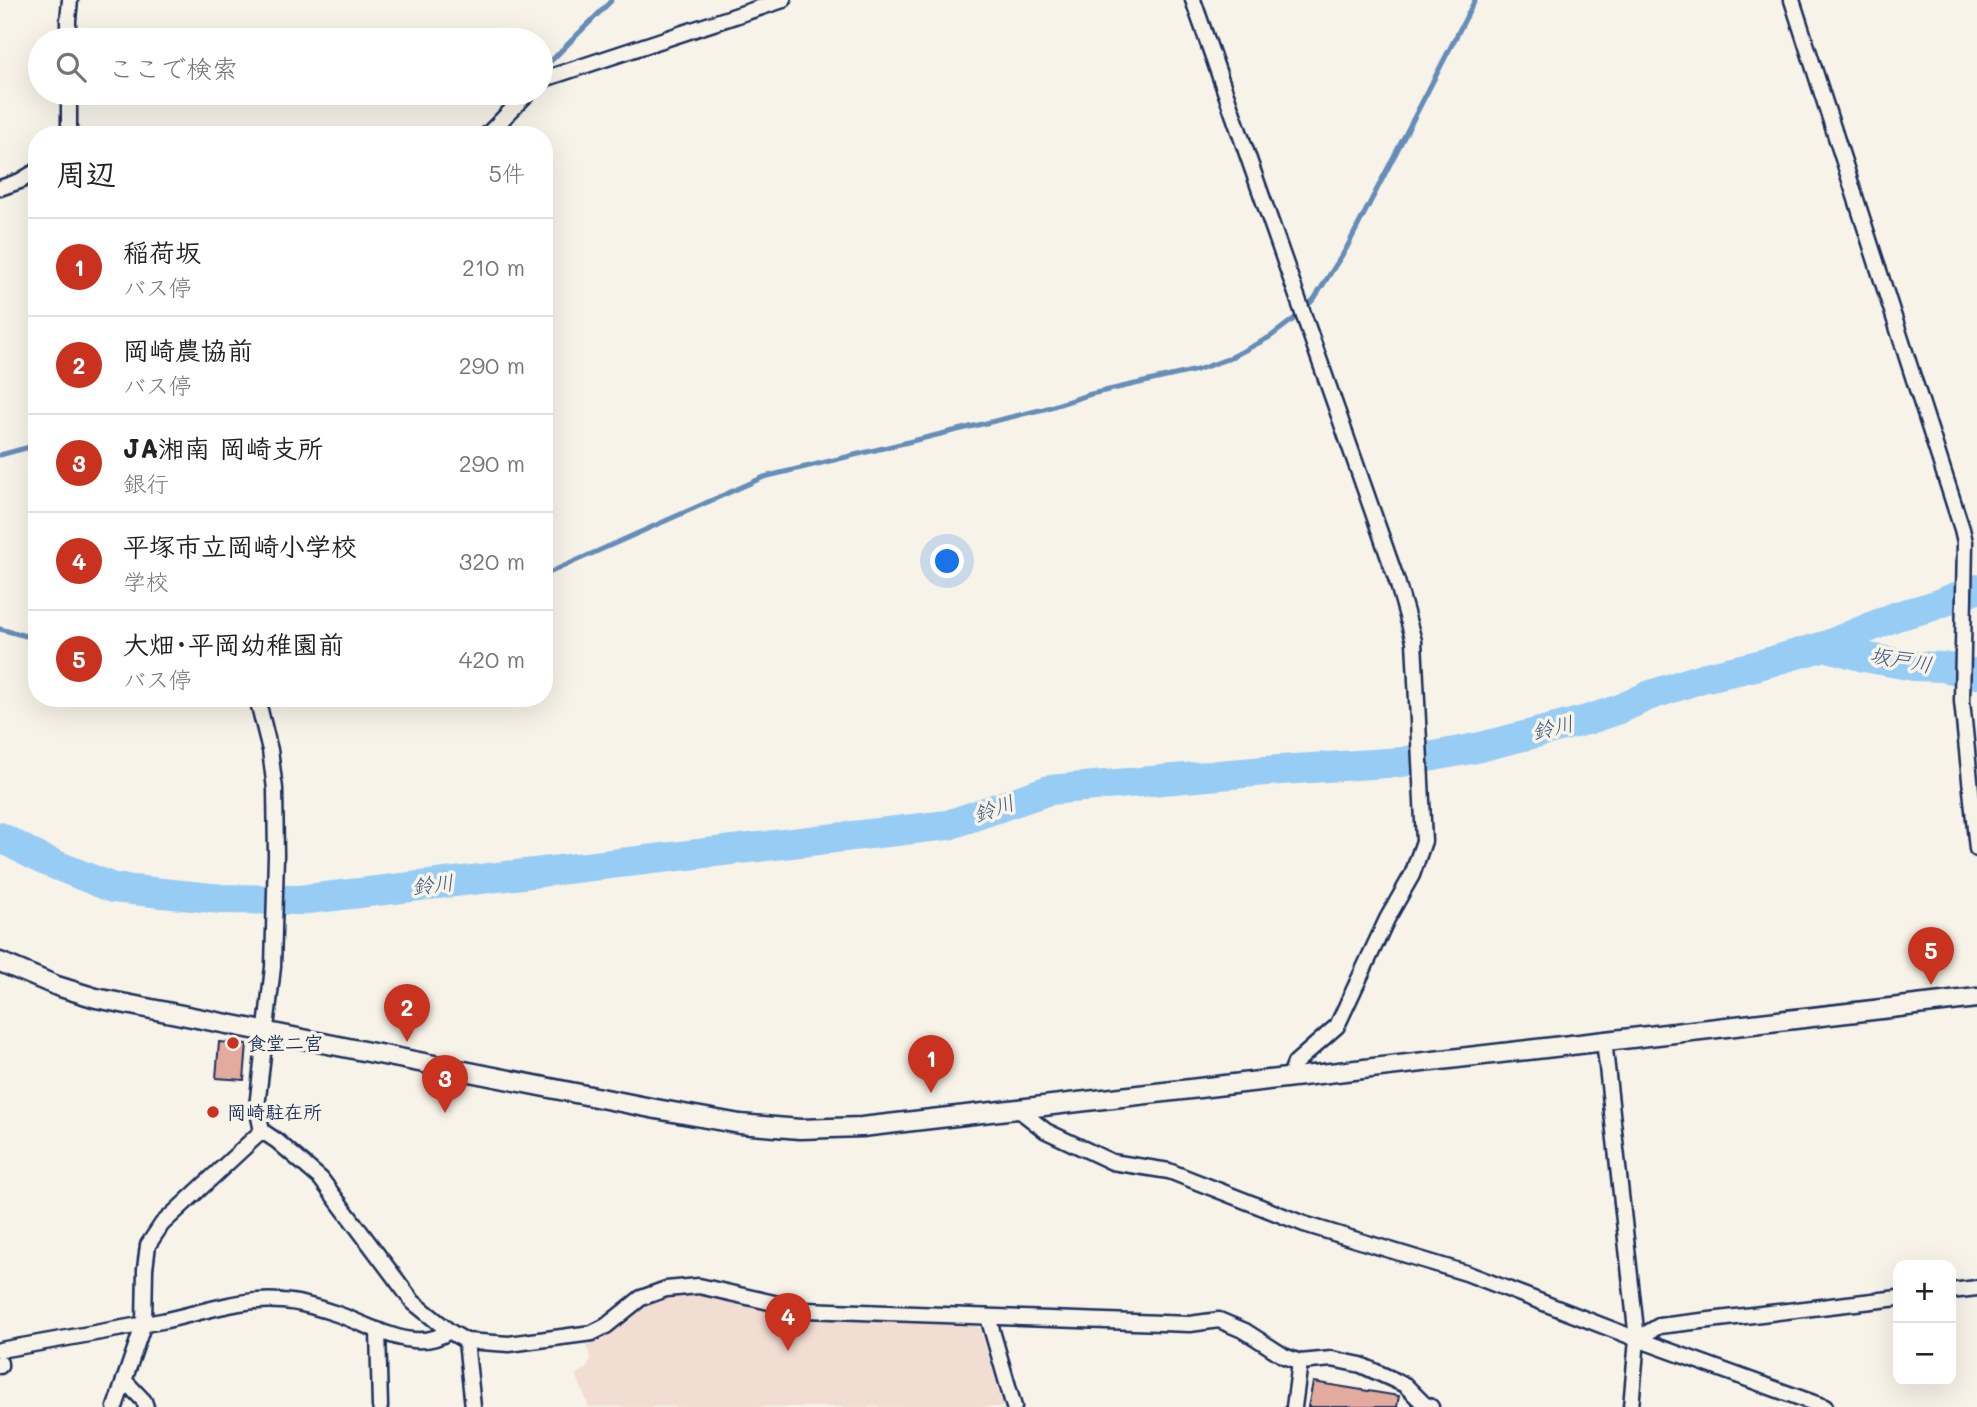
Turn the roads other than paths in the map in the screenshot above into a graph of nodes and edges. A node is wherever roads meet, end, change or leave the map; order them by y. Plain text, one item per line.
1 (71, 0) edge
2 (783, 0) edge
3 (1193, 0) edge
4 (1792, 0) edge
5 (68, 28) edge
6 (553, 76) edge
7 (69, 105) edge
8 (516, 105) edge
9 (69, 126) edge
10 (496, 126) edge
11 (28, 176) edge
12 (0, 188) edge
13 (259, 707) edge
14 (1977, 849) edge
15 (0, 962) edge
16 (1977, 998) edge
17 (266, 1031) junction
18 (1604, 1040) junction
19 (1289, 1078) junction
20 (1019, 1110) junction
21 (262, 1131) junction
22 (1977, 1288) edge
23 (1956, 1291) edge
24 (1893, 1299) edge
25 (988, 1317) junction
26 (144, 1323) junction
27 (378, 1331) junction
28 (449, 1331) junction
29 (1637, 1339) junction
30 (466, 1340) junction
31 (0, 1350) edge
32 (1300, 1362) junction
33 (124, 1380) junction
34 (115, 1407) edge
35 (146, 1407) edge
36 (380, 1407) edge
37 (473, 1407) edge
38 (1014, 1407) edge
39 (1294, 1407) edge
40 (1431, 1407) edge
41 (1632, 1407) edge
42 (1825, 1407) edge

1 - 5 street
2 - 6 street
3 - 19 street
4 - 14 street
7 - 9 street
8 - 10 street
11 - 12 street
13 - 17 street
15 - 17 street
16 - 18 street
17 - 20 street
17 - 21 street
18 - 19 street
18 - 29 street
19 - 20 street
20 - 29 street
21 - 26 street
21 - 28 street
22 - 23 street
24 - 29 street
25 - 30 street
25 - 32 street
25 - 38 street
26 - 27 street
26 - 31 street
26 - 33 street
27 - 28 street
27 - 36 street
28 - 30 street
29 - 41 street
29 - 42 street
30 - 37 street
32 - 39 street
32 - 40 street
33 - 34 street
33 - 35 street

